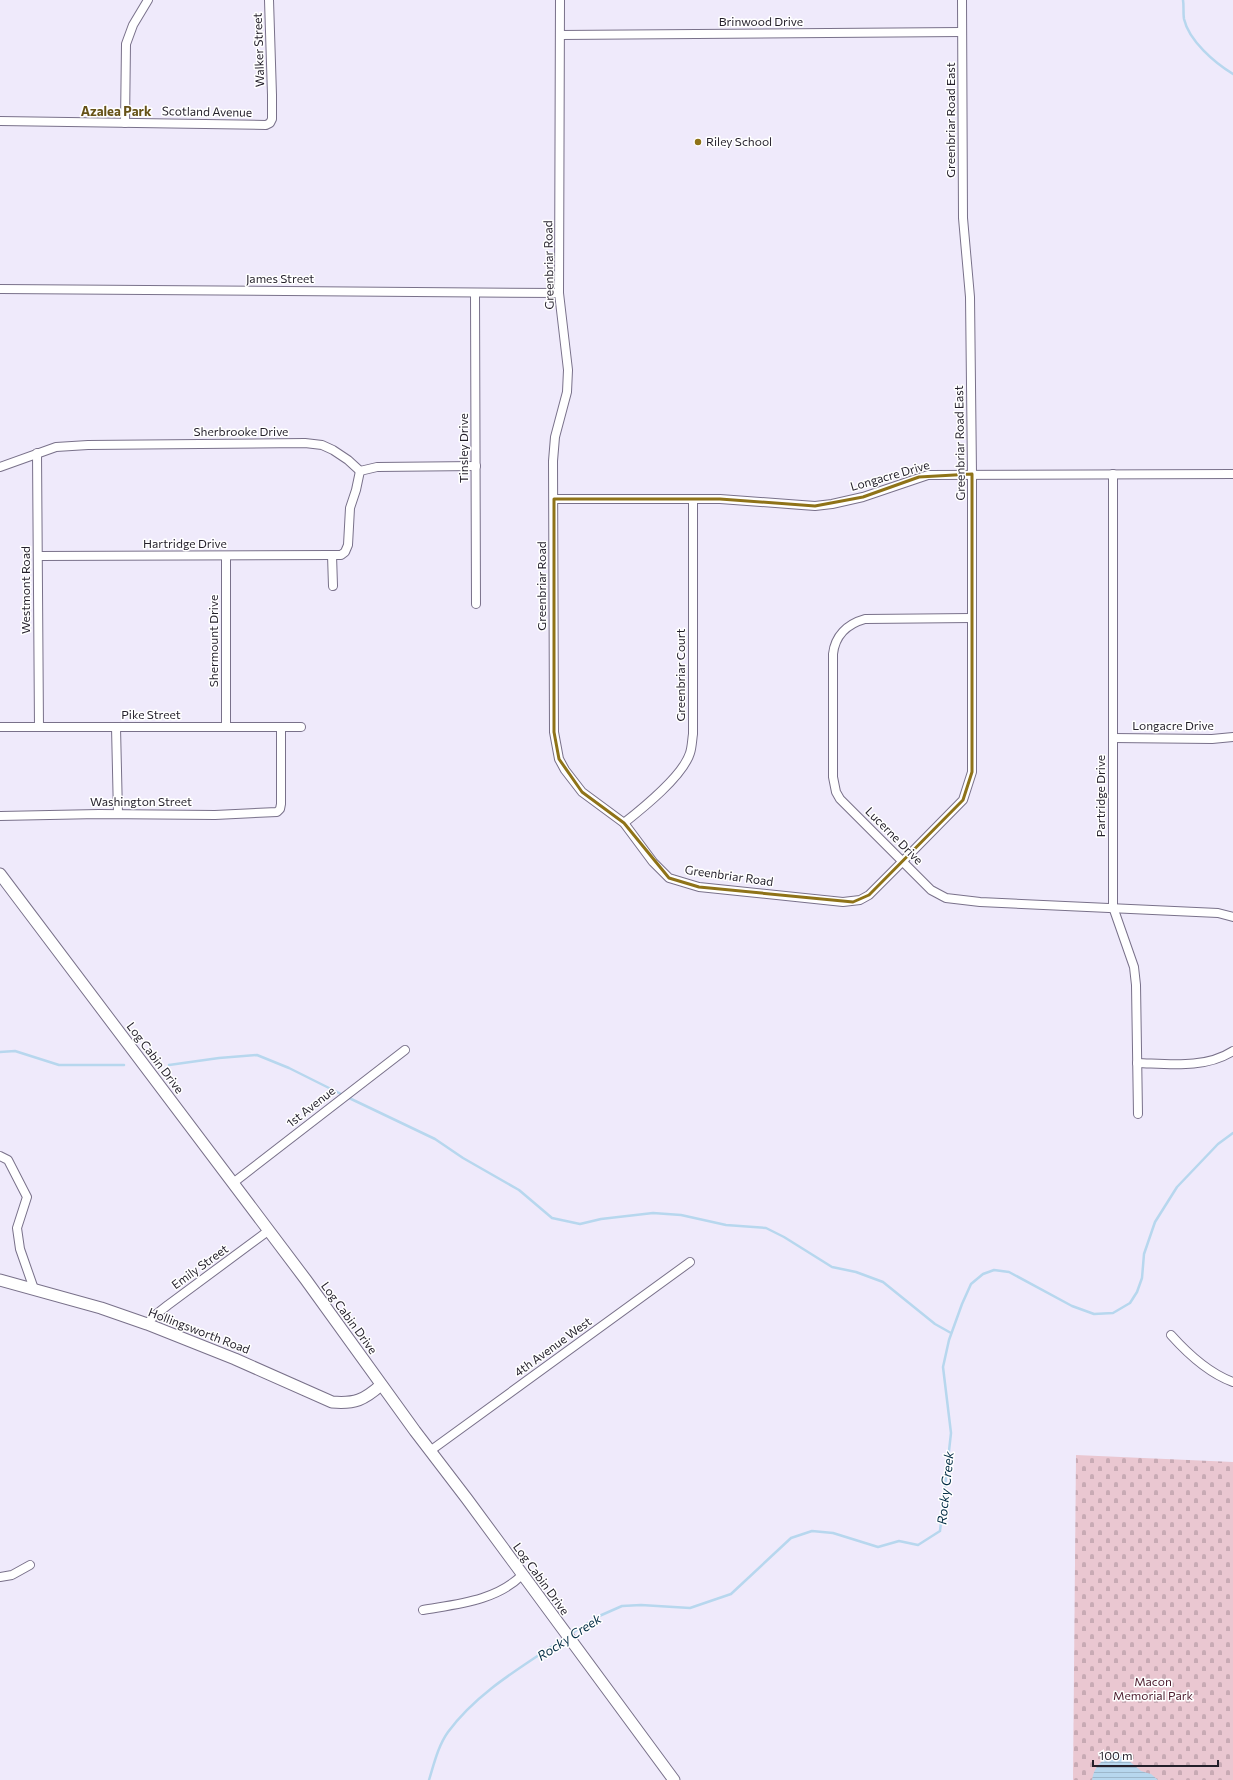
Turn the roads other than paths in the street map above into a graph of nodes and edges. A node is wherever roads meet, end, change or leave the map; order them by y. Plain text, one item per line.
1 (148, 0) edge
2 (269, 0) edge
3 (560, 0) edge
4 (962, 0) edge
5 (962, 32) junction
6 (560, 35) junction
7 (0, 121) edge
8 (125, 123) junction
9 (270, 123) joint
10 (0, 289) edge
11 (476, 293) junction
12 (559, 294) junction
13 (37, 453) junction
14 (476, 466) junction
15 (0, 467) edge
16 (360, 471) junction
17 (972, 474) junction
18 (1113, 474) junction
19 (1233, 474) edge
20 (554, 499) junction
21 (693, 499) junction
22 (332, 555) junction
23 (38, 556) junction
24 (226, 556) junction
25 (333, 586) dead end
26 (476, 604) dead end
27 (972, 618) junction
28 (0, 727) edge
29 (39, 727) junction
30 (116, 727) junction
31 (226, 727) junction
32 (281, 727) junction
33 (301, 727) dead end
34 (1233, 737) edge
35 (1113, 738) junction
36 (118, 814) junction
37 (0, 816) edge
38 (624, 823) junction
39 (903, 861) junction
40 (0, 874) edge
41 (1113, 907) junction
42 (1233, 917) edge
43 (405, 1050) dead end
44 (1233, 1051) edge
45 (1137, 1062) junction
46 (1138, 1114) dead end
47 (0, 1156) edge
48 (233, 1183) junction
49 (268, 1231) junction
50 (690, 1262) dead end
51 (0, 1280) edge
52 (34, 1289) junction
53 (147, 1324) junction
54 (1171, 1334) dead end
55 (1233, 1382) edge
56 (381, 1385) junction
57 (430, 1451) junction
58 (30, 1565) dead end
59 (522, 1575) junction
60 (0, 1577) edge
61 (423, 1610) dead end
62 (674, 1780) edge

1 - 8 street
2 - 9 street, Walker Street
3 - 6 street, Greenbriar Road
4 - 5 street, Greenbriar Road East
5 - 6 street, Brinwood Drive
5 - 17 street, Greenbriar Road East
6 - 12 street, Greenbriar Road
7 - 8 street, Scotland Avenue
8 - 9 street, Scotland Avenue
10 - 11 street, James Street
11 - 12 street, James Street
11 - 14 street, Tinsley Drive
12 - 20 street, Greenbriar Road
13 - 15 street, Sherbrooke Drive
13 - 16 street, Sherbrooke Drive
13 - 23 street, Westmont Road
14 - 16 street
14 - 26 street, Tinsley Drive
16 - 22 street
17 - 18 street, Longacre Drive
17 - 21 street, Longacre Drive
17 - 27 street, Greenbriar Road East
18 - 19 street, Longacre Drive
18 - 35 street, Partridge Drive
20 - 21 street, Longacre Drive
20 - 38 street, Greenbriar Road
21 - 38 street, Greenbriar Court
22 - 24 street, Hartridge Drive
22 - 25 street
23 - 24 street, Hartridge Drive
23 - 29 street, Westmont Road
24 - 31 street, Shermount Drive
27 - 39 street, Greenbriar Road East
27 - 39 street, Lucerne Drive
28 - 29 street, Pike Street
29 - 30 street, Pike Street
30 - 31 street, Pike Street
30 - 36 street
31 - 32 street, Pike Street
32 - 33 street, Pike Street
32 - 36 street, Washington Street
34 - 35 street, Longacre Drive
35 - 41 street, Partridge Drive
36 - 37 street, Washington Street
38 - 39 street, Greenbriar Road
39 - 41 street, Lucerne Drive
40 - 48 street, Log Cabin Drive
41 - 42 street, Lucerne Drive
41 - 45 street, Partridge Drive
43 - 48 street, 1st Avenue
44 - 45 street
45 - 46 street, Partridge Drive
47 - 52 street
48 - 49 street, Log Cabin Drive
49 - 53 street, Emily Street
49 - 56 street, Log Cabin Drive
50 - 57 street, 4th Avenue West
51 - 52 street, Hollingsworth Road
52 - 53 street, Hollingsworth Road
53 - 56 street, Hollingsworth Road
54 - 55 street
56 - 57 street, Log Cabin Drive
57 - 59 street, Log Cabin Drive
58 - 60 street
59 - 61 street
59 - 62 street, Log Cabin Drive

